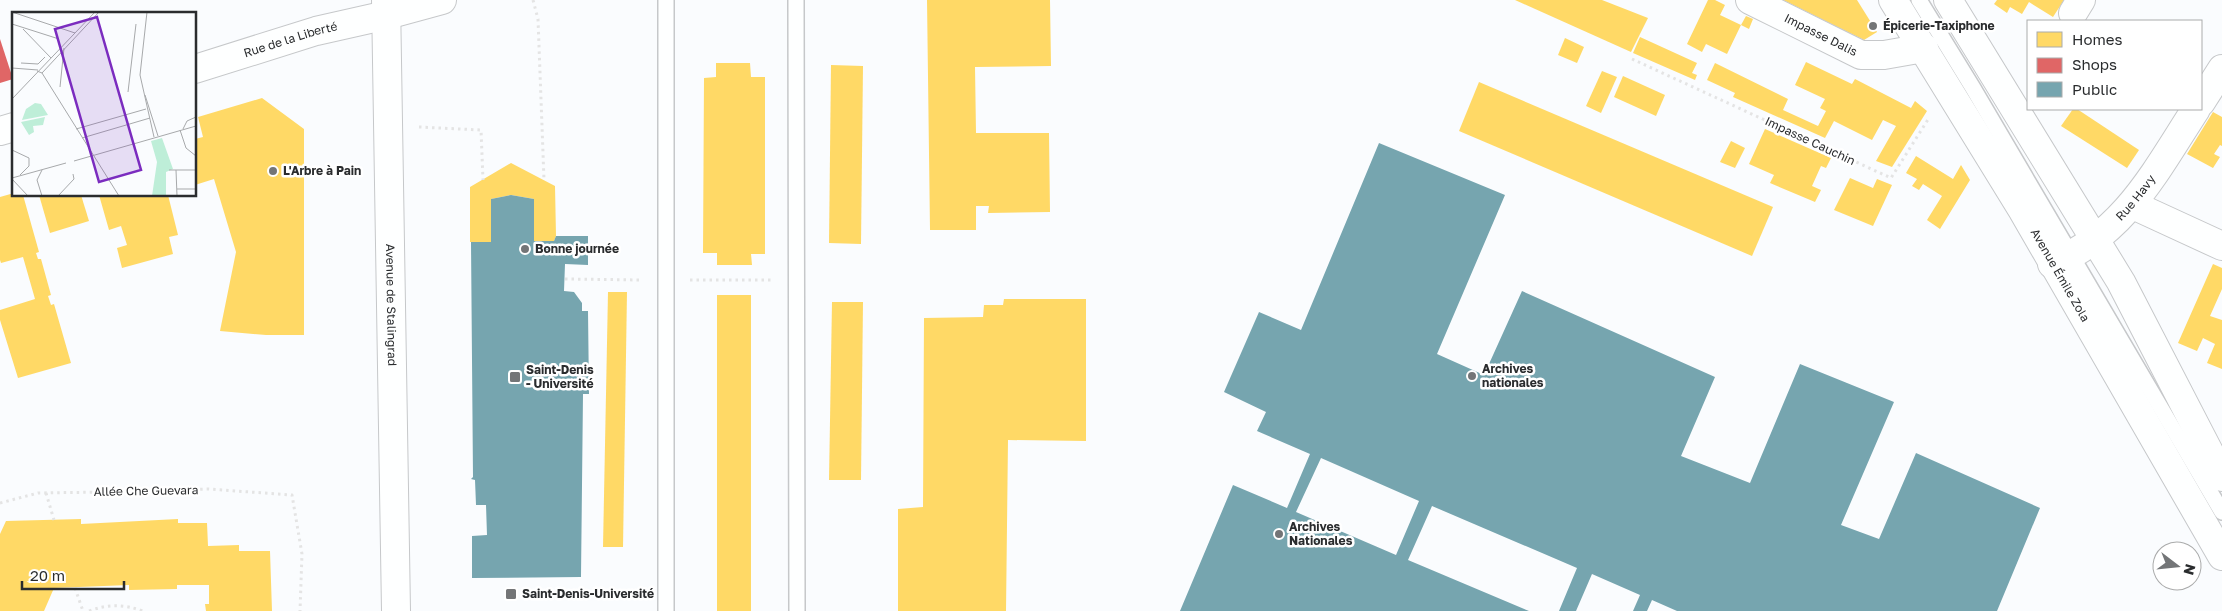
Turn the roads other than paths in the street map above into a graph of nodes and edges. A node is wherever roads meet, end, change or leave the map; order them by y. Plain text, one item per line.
1 (442, 0) edge
2 (666, 0) edge
3 (796, 0) edge
4 (1750, 0) edge
5 (1893, 0) edge
6 (1919, 0) edge
7 (1948, 0) edge
8 (387, 8) edge
9 (1924, 48) junction
10 (196, 69) edge
11 (2222, 69) edge
12 (2202, 100) edge
13 (2195, 110) edge
14 (12, 127) edge
15 (0, 131) edge
16 (2133, 205) junction
17 (2096, 240) junction
18 (2222, 246) edge
19 (2061, 260) junction
20 (2222, 477) edge
21 (2222, 512) edge
22 (2222, 556) edge
23 (396, 611) edge
24 (666, 611) edge
25 (797, 611) edge

1 - 8 street, Rue de la Liberté
2 - 24 lane
3 - 25 lane
4 - 9 street, Impasse Dalis
5 - 9 street, Avenue Émile Zola
6 - 19 lane, Avenue Émile Zola
7 - 17 street
8 - 10 street, Rue de la Liberté
8 - 23 street, Avenue de Stalingrad
9 - 19 street, Avenue Émile Zola
11 - 12 street
13 - 16 street, Rue Havy
14 - 15 street
16 - 17 street, Rue Havy
16 - 18 street
17 - 19 street, Rue Havy
17 - 20 street
19 - 21 lane, Avenue Émile Zola
19 - 22 street, Avenue Émile Zola

